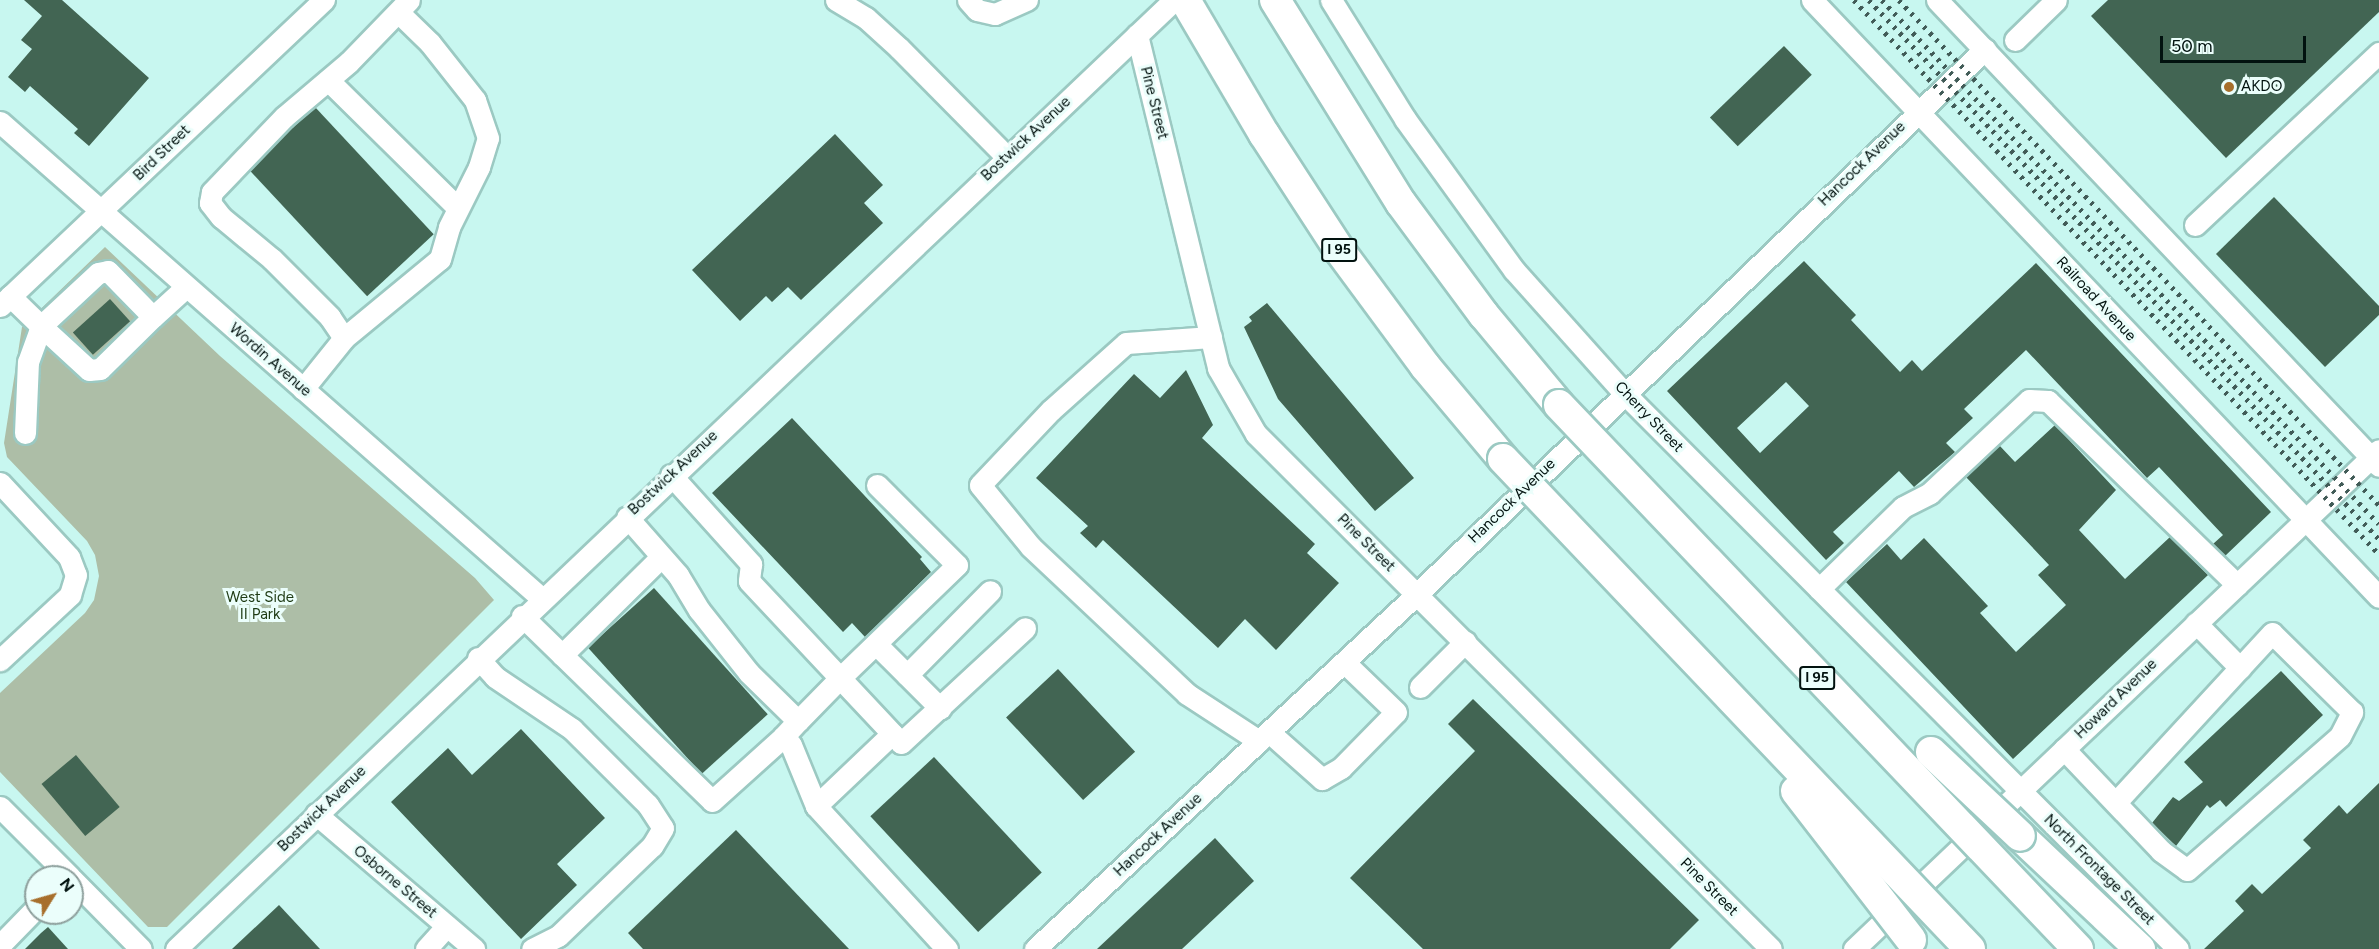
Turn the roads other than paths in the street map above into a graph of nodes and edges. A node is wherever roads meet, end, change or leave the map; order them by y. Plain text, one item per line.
1 (324, 0) edge
2 (968, 0) edge
3 (1027, 0) edge
4 (1174, 0) edge
5 (1275, 0) edge
6 (1332, 0) edge
7 (1812, 0) edge
8 (1937, 0) edge
9 (2056, 0) edge
10 (844, 2) edge
11 (404, 7) edge
12 (1192, 12) edge
13 (1137, 35) junction
14 (2014, 40) dead end
15 (1984, 49) junction
16 (2379, 53) edge
17 (328, 80) junction
18 (1918, 111) junction
19 (0, 122) edge
20 (1007, 157) junction
21 (457, 207) junction
22 (100, 212) junction
23 (2195, 225) dead end
24 (186, 287) junction
25 (5, 301) edge
26 (153, 317) junction
27 (41, 326) junction
28 (1211, 337) junction
29 (344, 338) junction
30 (303, 389) junction
31 (1623, 392) junction
32 (25, 433) dead end
33 (2376, 458) edge
34 (671, 475) junction
35 (0, 483) edge
36 (877, 485) dead end
37 (627, 517) junction
38 (2305, 520) junction
39 (661, 557) junction
40 (2237, 585) junction
41 (1819, 589) junction
42 (990, 591) dead end
43 (1417, 594) junction
44 (2379, 597) edge
45 (541, 598) junction
46 (522, 616) junction
47 (2196, 623) junction
48 (1025, 628) dead end
49 (1465, 642) junction
50 (876, 644) junction
51 (562, 655) junction
52 (478, 658) junction
53 (0, 660) edge
54 (1344, 662) junction
55 (2240, 668) junction
56 (907, 675) junction
57 (840, 678) junction
58 (1420, 687) dead end
59 (1725, 694) junction
60 (940, 708) junction
61 (798, 721) junction
62 (892, 734) junction
63 (1264, 736) junction
64 (783, 737) junction
65 (2064, 749) junction
66 (1886, 750) junction
67 (2019, 791) junction
68 (2116, 802) junction
69 (816, 806) junction
70 (0, 807) edge
71 (316, 814) junction
72 (57, 865) edge
73 (84, 892) edge
74 (24, 920) edge
75 (447, 926) junction
76 (1914, 944) edge
77 (0, 945) edge
78 (188, 945) edge
79 (141, 949) edge
80 (426, 949) edge
81 (474, 949) edge
82 (532, 949) edge
83 (947, 949) edge
84 (1035, 949) edge
85 (1771, 949) edge
86 (1854, 949) edge
87 (1970, 949) edge
88 (2078, 949) edge
89 (2140, 949) edge
90 (2178, 949) edge

1 - 22 street, Bird Street
2 - 3 street
4 - 13 street, Bostwick Avenue
5 - 66 highway, I 95, bridge
6 - 31 street, Cherry Street
7 - 18 street, Railroad Avenue
8 - 15 street
9 - 14 street
10 - 20 street
11 - 17 street
11 - 21 street
12 - 59 highway, I 95, bridge
13 - 20 street, Bostwick Avenue
13 - 28 street, Pine Street
15 - 18 street, Hancock Avenue
15 - 33 street
16 - 23 street
17 - 21 street
17 - 29 street
18 - 31 street, Hancock Avenue
18 - 38 street, Railroad Avenue
19 - 22 street, Wordin Avenue
20 - 34 street, Bostwick Avenue
21 - 29 street
22 - 24 street, Wordin Avenue
22 - 25 street, Bird Street
24 - 26 street
24 - 30 street, Wordin Avenue
25 - 27 street
26 - 27 street
26 - 27 street
27 - 32 street
28 - 43 street, Pine Street
28 - 63 street
29 - 30 street
30 - 45 street, Wordin Avenue
31 - 41 street, Cherry Street
31 - 43 street, Hancock Avenue
33 - 38 street, Howard Avenue
34 - 37 street, Bostwick Avenue
34 - 57 street
35 - 53 street
36 - 50 street
37 - 39 street
37 - 45 street, Bostwick Avenue
38 - 40 street, Howard Avenue
38 - 44 street, Railroad Avenue
39 - 51 street
39 - 61 street
40 - 41 street
40 - 47 street, Howard Avenue
41 - 67 street, Cherry Street
42 - 56 street
43 - 49 street, Pine Street
43 - 54 street, Hancock Avenue
45 - 46 street, Bostwick Avenue
46 - 51 street
46 - 52 street, Bostwick Avenue
47 - 55 street
47 - 65 street, Howard Avenue
48 - 60 street
49 - 58 street
49 - 85 street, Pine Street
50 - 56 street
50 - 57 street
51 - 64 street
52 - 71 street, Bostwick Avenue
52 - 82 street
54 - 63 street, Hancock Avenue
54 - 63 street
55 - 68 street
55 - 68 street
56 - 60 street
57 - 61 street
57 - 62 street
59 - 76 highway, bridge
59 - 87 highway, I 95, bridge
60 - 62 street
61 - 64 street
62 - 69 street
63 - 84 street, Hancock Avenue
64 - 69 street
65 - 67 street, Howard Avenue
65 - 68 street
66 - 88 highway, I 95, bridge
66 - 89 highway, bridge
67 - 86 street, Howard Avenue
67 - 90 street, North Frontage Street
69 - 83 street
70 - 72 street
71 - 75 street, Osborne Street
71 - 78 street, Bostwick Avenue
73 - 79 street
74 - 77 street
75 - 80 street
75 - 81 street, Osborne Street

